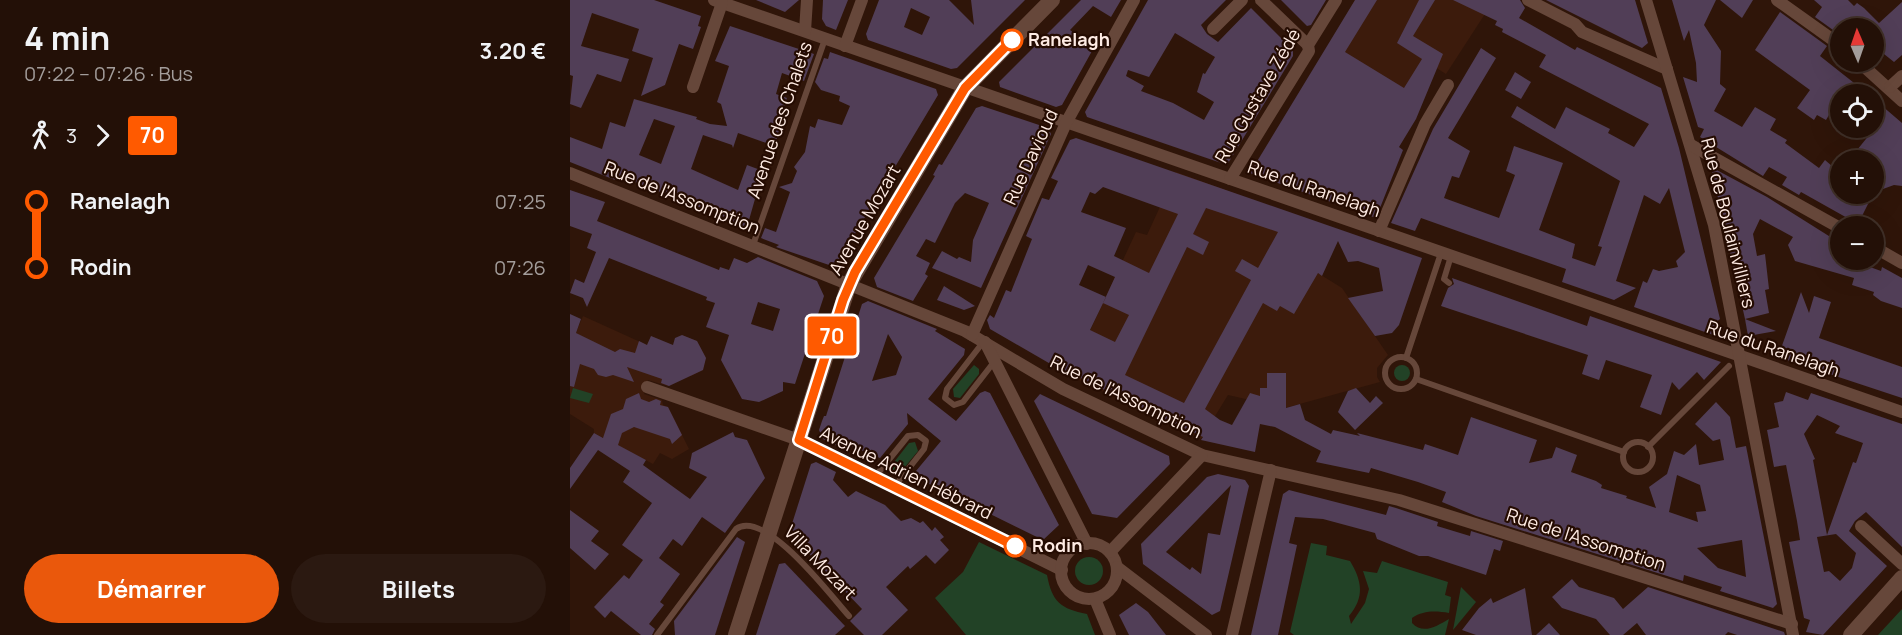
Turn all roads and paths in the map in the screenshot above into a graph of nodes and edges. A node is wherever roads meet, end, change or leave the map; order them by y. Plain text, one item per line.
1 (807, 0) edge
2 (862, 0) edge
3 (1052, 0) edge
4 (1134, 0) edge
5 (1242, 0) edge
6 (1262, 0) edge
7 (1336, 0) edge
8 (1528, 0) edge
9 (1646, 0) edge
10 (1777, 0) edge
11 (718, 1) edge
12 (1213, 29) dead end
13 (805, 31) junction
14 (1830, 38) edge
15 (825, 39) junction
16 (1308, 45) junction
17 (845, 46) junction
18 (1667, 69) junction
19 (1871, 72) edge
20 (1902, 76) edge
21 (1448, 85) dead end
22 (693, 87) dead end
23 (1890, 87) junction
24 (965, 88) junction
25 (1902, 101) edge
26 (1066, 123) junction
27 (1691, 145) junction
28 (570, 173) edge
29 (1230, 179) junction
30 (1830, 222) edge
31 (1379, 231) junction
32 (753, 245) junction
33 (1884, 253) edge
34 (1446, 254) junction
35 (1902, 263) edge
36 (1449, 283) dead end
37 (849, 284) junction
38 (972, 335) junction
39 (984, 341) junction
40 (1741, 357) junction
41 (1406, 358) junction
42 (995, 362) junction
43 (1729, 366) dead end
44 (1416, 379) junction
45 (647, 387) dead end
46 (1902, 412) edge
47 (799, 440) junction
48 (1648, 447) junction
49 (1624, 452) junction
50 (1202, 455) junction
51 (1271, 470) junction
52 (874, 478) junction
53 (894, 487) junction
54 (1861, 526) dead end
55 (768, 532) junction
56 (1087, 544) junction
57 (1110, 552) junction
58 (1902, 564) edge
59 (1117, 567) junction
60 (1062, 570) junction
61 (1902, 578) edge
62 (1095, 598) junction
63 (849, 616) dead end
64 (1792, 629) edge
65 (657, 635) edge
66 (736, 635) edge
67 (1110, 635) edge
68 (1206, 635) edge
69 (1232, 635) edge
70 (1851, 635) edge

1 - 13 street
2 - 17 street
3 - 24 street, Avenue Mozart
4 - 26 street, Rue Davioud
5 - 12 street
6 - 16 street
7 - 16 street, Rue Gustave Zédé
8 - 18 street
9 - 18 street, Rue de Boulainvilliers
10 - 14 street
11 - 13 street, Rue du Ranelagh
11 - 22 street
13 - 15 street, Rue du Ranelagh
15 - 17 street, Rue du Ranelagh
15 - 32 lane, Avenue des Chalets
16 - 29 street, Rue Gustave Zédé
17 - 24 street, Rue du Ranelagh
18 - 27 street, Rue de Boulainvilliers
19 - 23 street
20 - 23 street
21 - 31 street
23 - 25 street
24 - 26 street, Rue du Ranelagh
24 - 37 street, Avenue Mozart
26 - 29 street, Rue du Ranelagh
26 - 38 street, Rue Davioud
27 - 30 street
27 - 40 street, Rue de Boulainvilliers
28 - 32 street, Rue de l'Assomption
29 - 31 street, Rue du Ranelagh
31 - 34 street, Rue du Ranelagh
32 - 37 street, Rue de l'Assomption
33 - 35 street
34 - 36 lane
34 - 40 street, Rue du Ranelagh
34 - 41 lane
37 - 38 street, Rue de l'Assomption
37 - 47 street, Avenue Mozart
38 - 39 street, Rue de l'Assomption
39 - 42 street
39 - 42 lane
39 - 50 street, Rue de l'Assomption
40 - 46 street, Rue du Ranelagh
40 - 64 street, Rue de Boulainvilliers
41 - 44 lane
41 - 44 lane
42 - 56 street
43 - 48 lane
44 - 49 lane
45 - 47 street, Avenue Adrien Hébrard
47 - 52 street, Avenue Adrien Hébrard
47 - 55 street, Avenue Mozart
48 - 49 lane
48 - 49 lane
50 - 51 street, Rue de l'Assomption
50 - 57 street
51 - 64 street, Rue de l'Assomption
51 - 69 street
52 - 53 street, Avenue Adrien Hébrard
52 - 53 lane
53 - 60 street, Avenue Adrien Hébrard
54 - 58 street
55 - 63 lane, Villa Mozart
55 - 65 lane
55 - 66 street, Avenue Mozart
56 - 57 street
56 - 60 street
57 - 59 street
59 - 62 street
59 - 68 street
60 - 62 street
61 - 70 street
62 - 67 street

